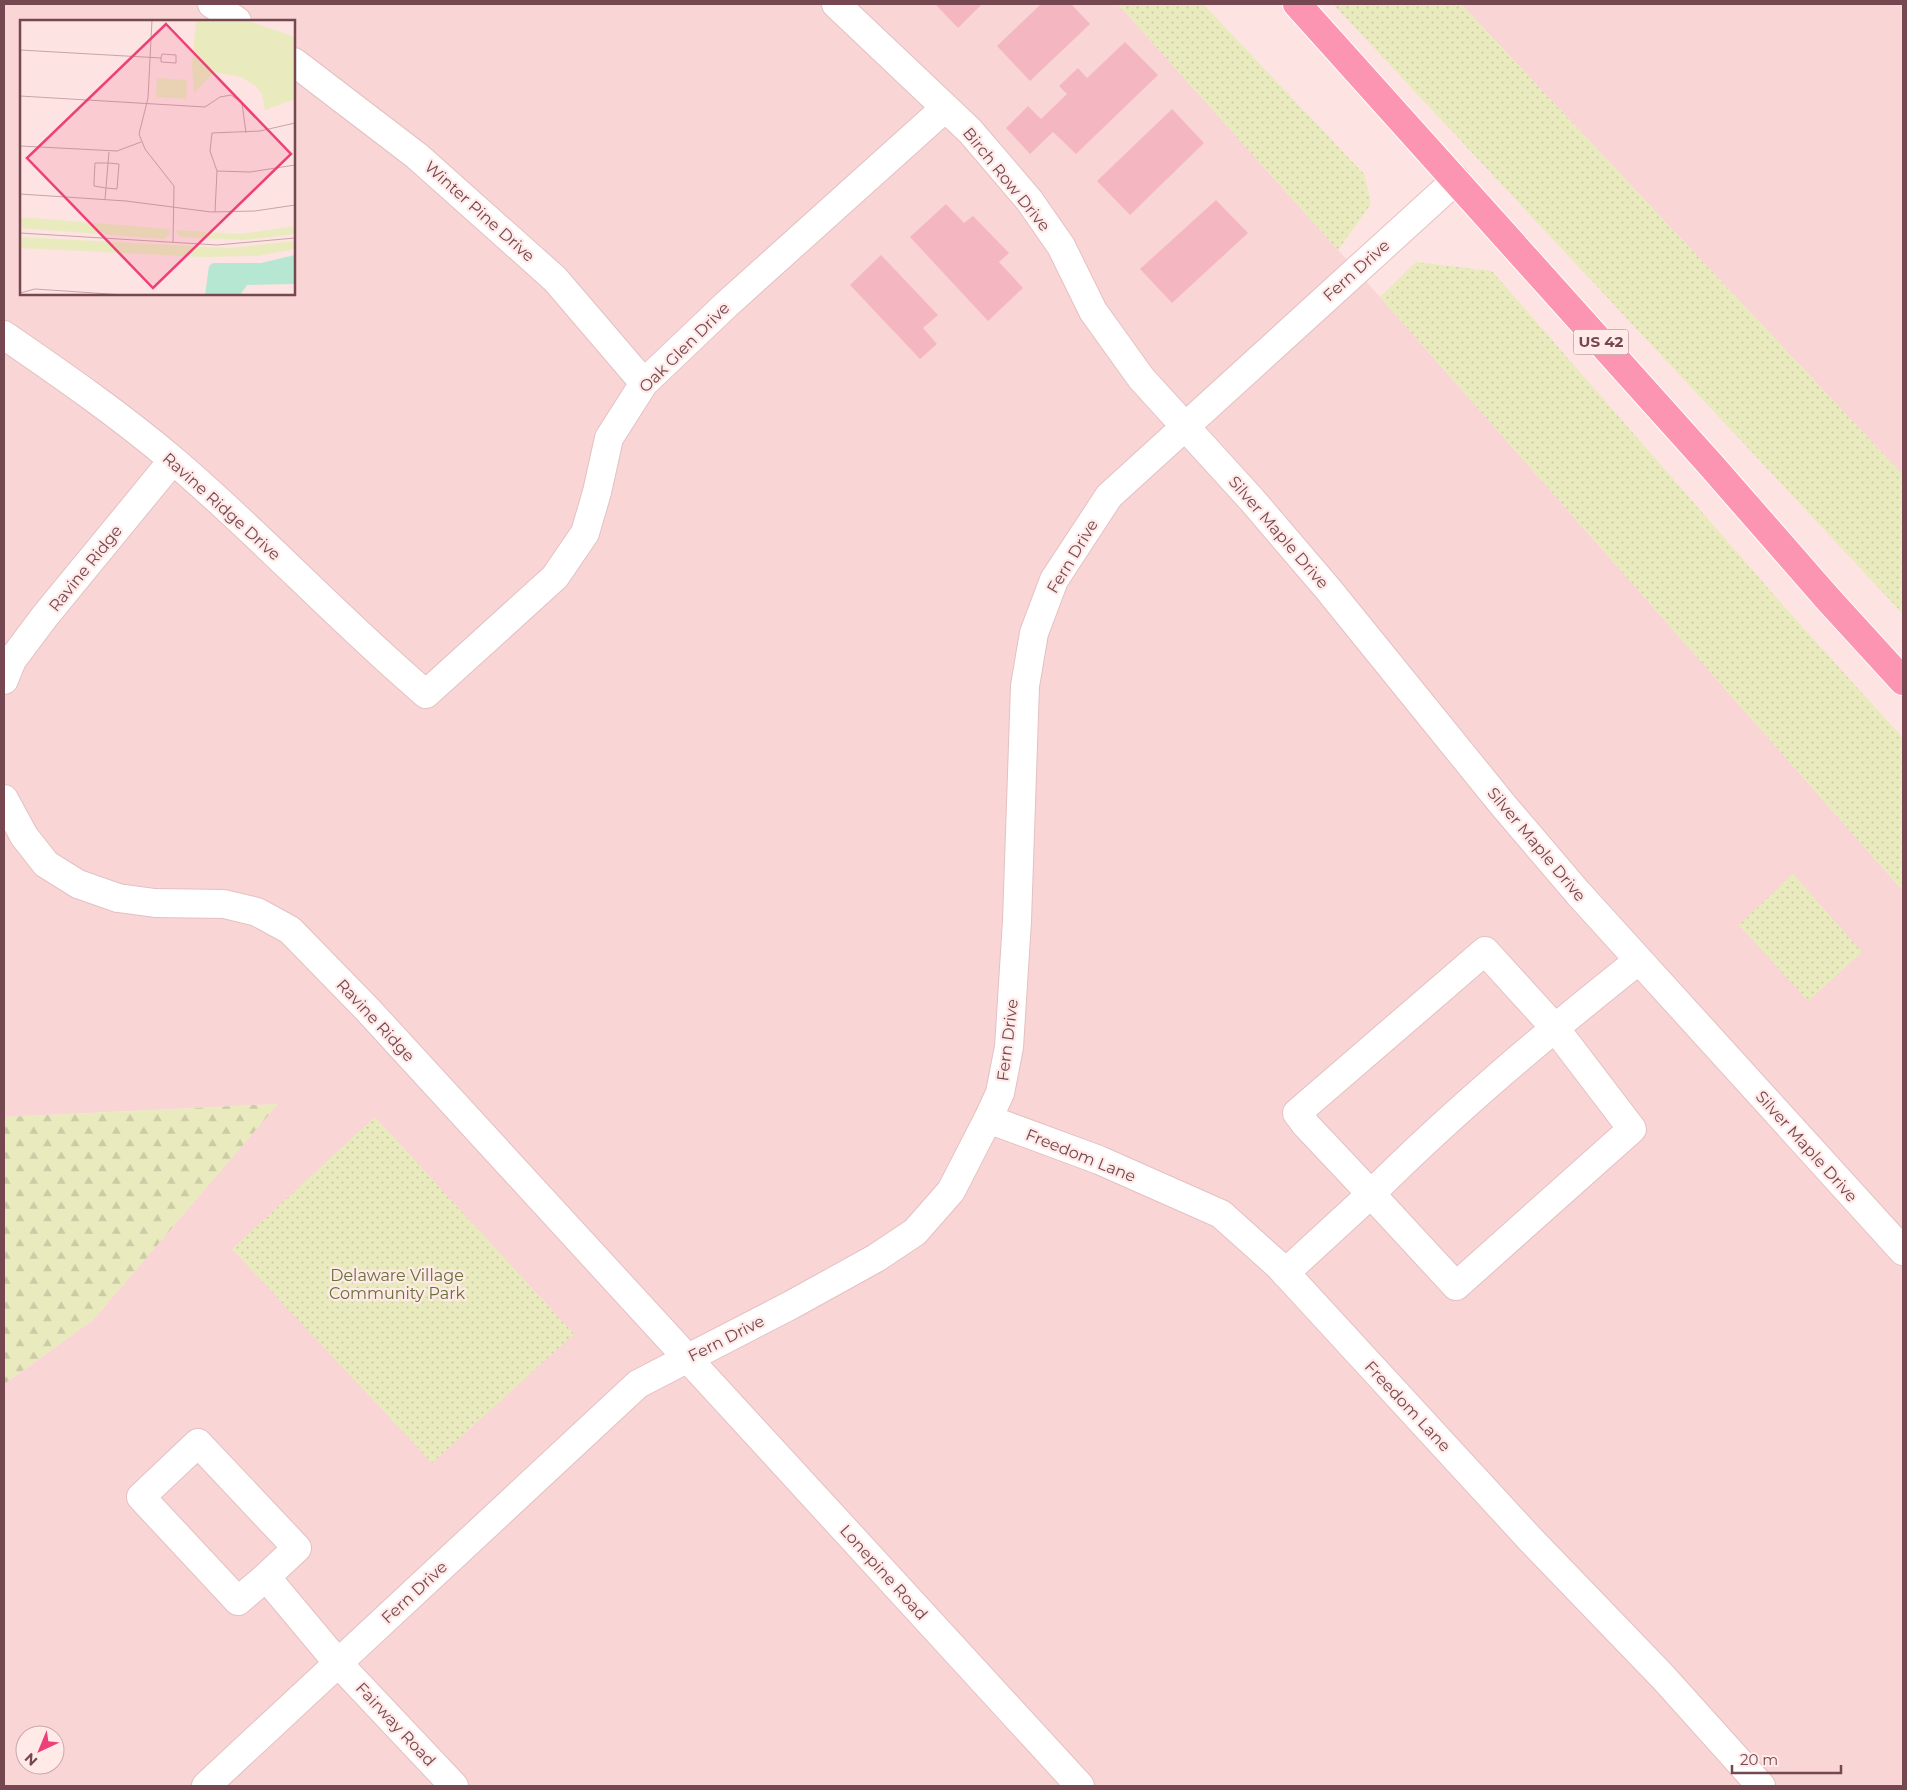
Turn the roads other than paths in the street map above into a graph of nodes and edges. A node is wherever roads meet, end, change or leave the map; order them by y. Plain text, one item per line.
1 (212, 4) edge
2 (836, 4) edge
3 (1297, 4) edge
4 (236, 20) edge
5 (295, 63) edge
6 (946, 108) junction
7 (1456, 180) junction
8 (4, 335) edge
9 (644, 383) junction
10 (1184, 426) junction
11 (173, 460) junction
12 (4, 680) edge
13 (1903, 681) edge
14 (426, 694) joint
15 (4, 799) edge
16 (1639, 960) junction
17 (1555, 1028) junction
18 (988, 1119) junction
19 (1371, 1194) junction
20 (1903, 1251) edge
21 (1285, 1273) junction
22 (688, 1358) junction
23 (266, 1577) junction
24 (338, 1663) junction
25 (206, 1786) edge
26 (454, 1786) edge
27 (1080, 1786) edge
28 (1761, 1786) edge

1 - 4 street
2 - 6 street, Birch Row Drive
3 - 7 highway, US 42
5 - 9 street, Winter Pine Drive
6 - 9 street, Oak Glen Drive
6 - 10 street, Birch Row Drive
7 - 10 street, Fern Drive
7 - 13 highway, US 42
8 - 11 street, Ravine Ridge Drive
9 - 14 street, Oak Glen Drive
10 - 16 street, Silver Maple Drive
10 - 18 street, Fern Drive
11 - 12 street, Ravine Ridge
11 - 14 street, Ravine Ridge Drive
15 - 22 street, Ravine Ridge
16 - 17 street
16 - 20 street, Silver Maple Drive
17 - 19 street
17 - 19 street
17 - 19 street
18 - 21 street, Freedom Lane
18 - 22 street, Fern Drive
19 - 21 street
21 - 28 street, Freedom Lane
22 - 24 street, Fern Drive
22 - 27 street, Lonepine Road
23 - 23 street
23 - 24 street, Fairway Road
24 - 25 street, Fern Drive
24 - 26 street, Fairway Road

